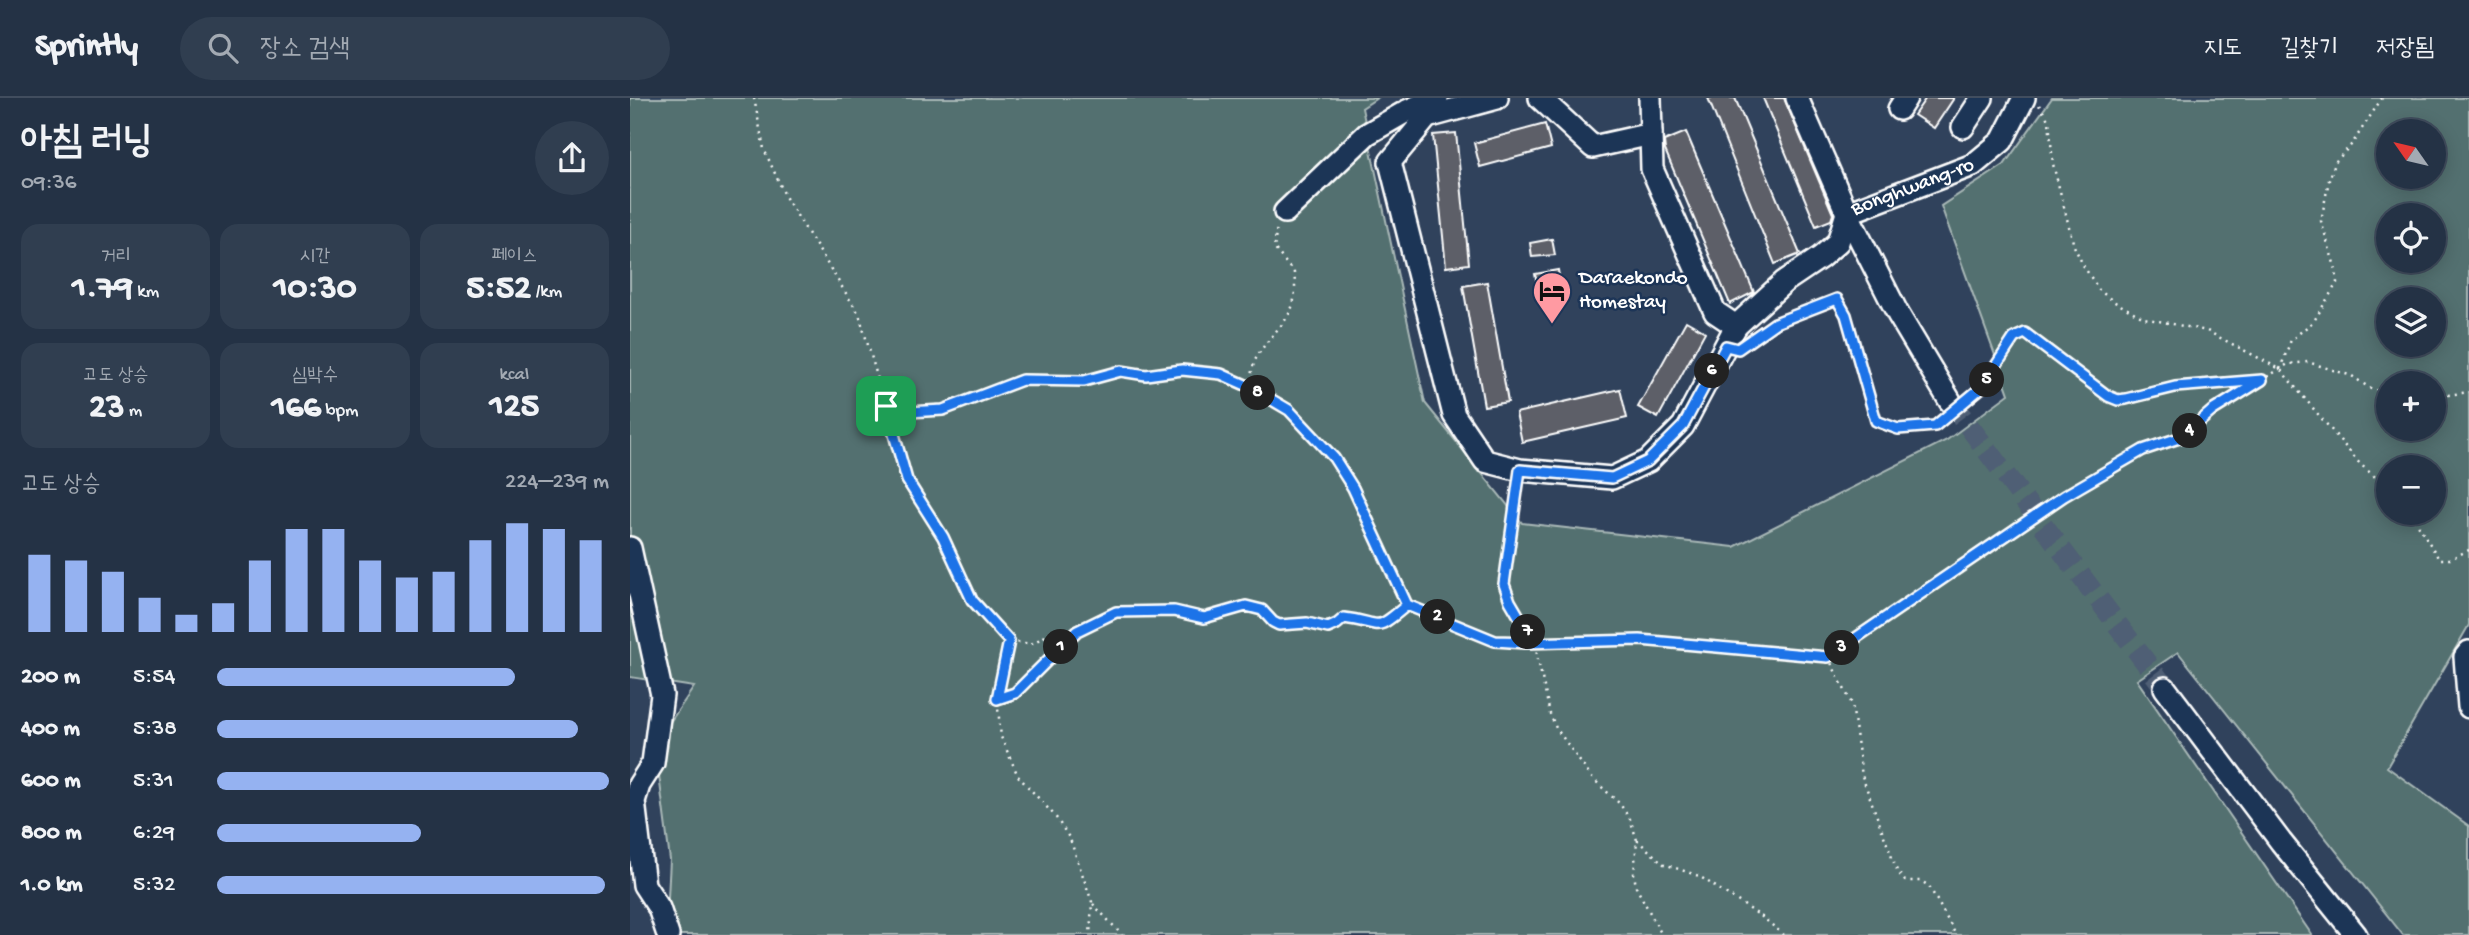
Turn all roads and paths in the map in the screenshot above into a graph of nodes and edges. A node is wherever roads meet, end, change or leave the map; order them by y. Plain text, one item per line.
1 (754, 98) edge
2 (1437, 98) edge
3 (1497, 98) edge
4 (1540, 98) edge
5 (1650, 98) edge
6 (1797, 98) edge
7 (1982, 98) edge
8 (2382, 98) edge
9 (2028, 99) edge
10 (1963, 127) dead end
11 (1651, 134) junction
12 (1285, 212) joint
13 (1847, 213) junction
14 (1736, 326) junction
15 (1726, 346) junction
16 (2280, 369) junction
17 (2262, 380) junction
18 (1250, 387) junction
19 (2376, 390) edge
20 (2469, 392) edge
21 (2446, 395) edge
22 (1956, 405) junction
23 (886, 406) junction
24 (1520, 470) junction
25 (2376, 478) edge
26 (2418, 525) edge
27 (630, 548) edge
28 (2469, 550) edge
29 (1407, 605) junction
30 (1077, 631) junction
31 (1009, 641) junction
32 (1534, 642) junction
33 (2469, 652) edge
34 (1828, 657) junction
35 (2165, 688) tunnel mouth
36 (997, 699) junction
37 (2469, 706) edge
38 (1637, 840) junction
39 (1092, 902) junction
40 (668, 935) edge
41 (1090, 935) edge
42 (1122, 935) edge
43 (1662, 935) edge
44 (1784, 935) edge
45 (1956, 935) edge
46 (2356, 935) edge

1 - 23 path
2 - 12 street
3 - 24 street
4 - 11 street
5 - 11 street
6 - 13 street
7 - 10 street
8 - 16 path
9 - 13 street, Bonghwang-ro
9 - 16 path
11 - 14 street
12 - 18 path
13 - 14 street, Bonghwang-ro
13 - 22 street
14 - 15 street
15 - 22 path
15 - 24 street
16 - 17 path
16 - 19 path
16 - 25 path
17 - 22 path
17 - 34 path
18 - 23 path
18 - 29 path
20 - 21 path
23 - 31 path
24 - 32 path
26 - 28 path
27 - 40 street
29 - 30 path
29 - 32 path
30 - 31 path
30 - 36 path
31 - 36 path
32 - 34 path
32 - 38 path
33 - 37 street
34 - 45 path
35 - 46 street
36 - 39 path
38 - 43 path
38 - 44 path
39 - 41 path
39 - 42 path

